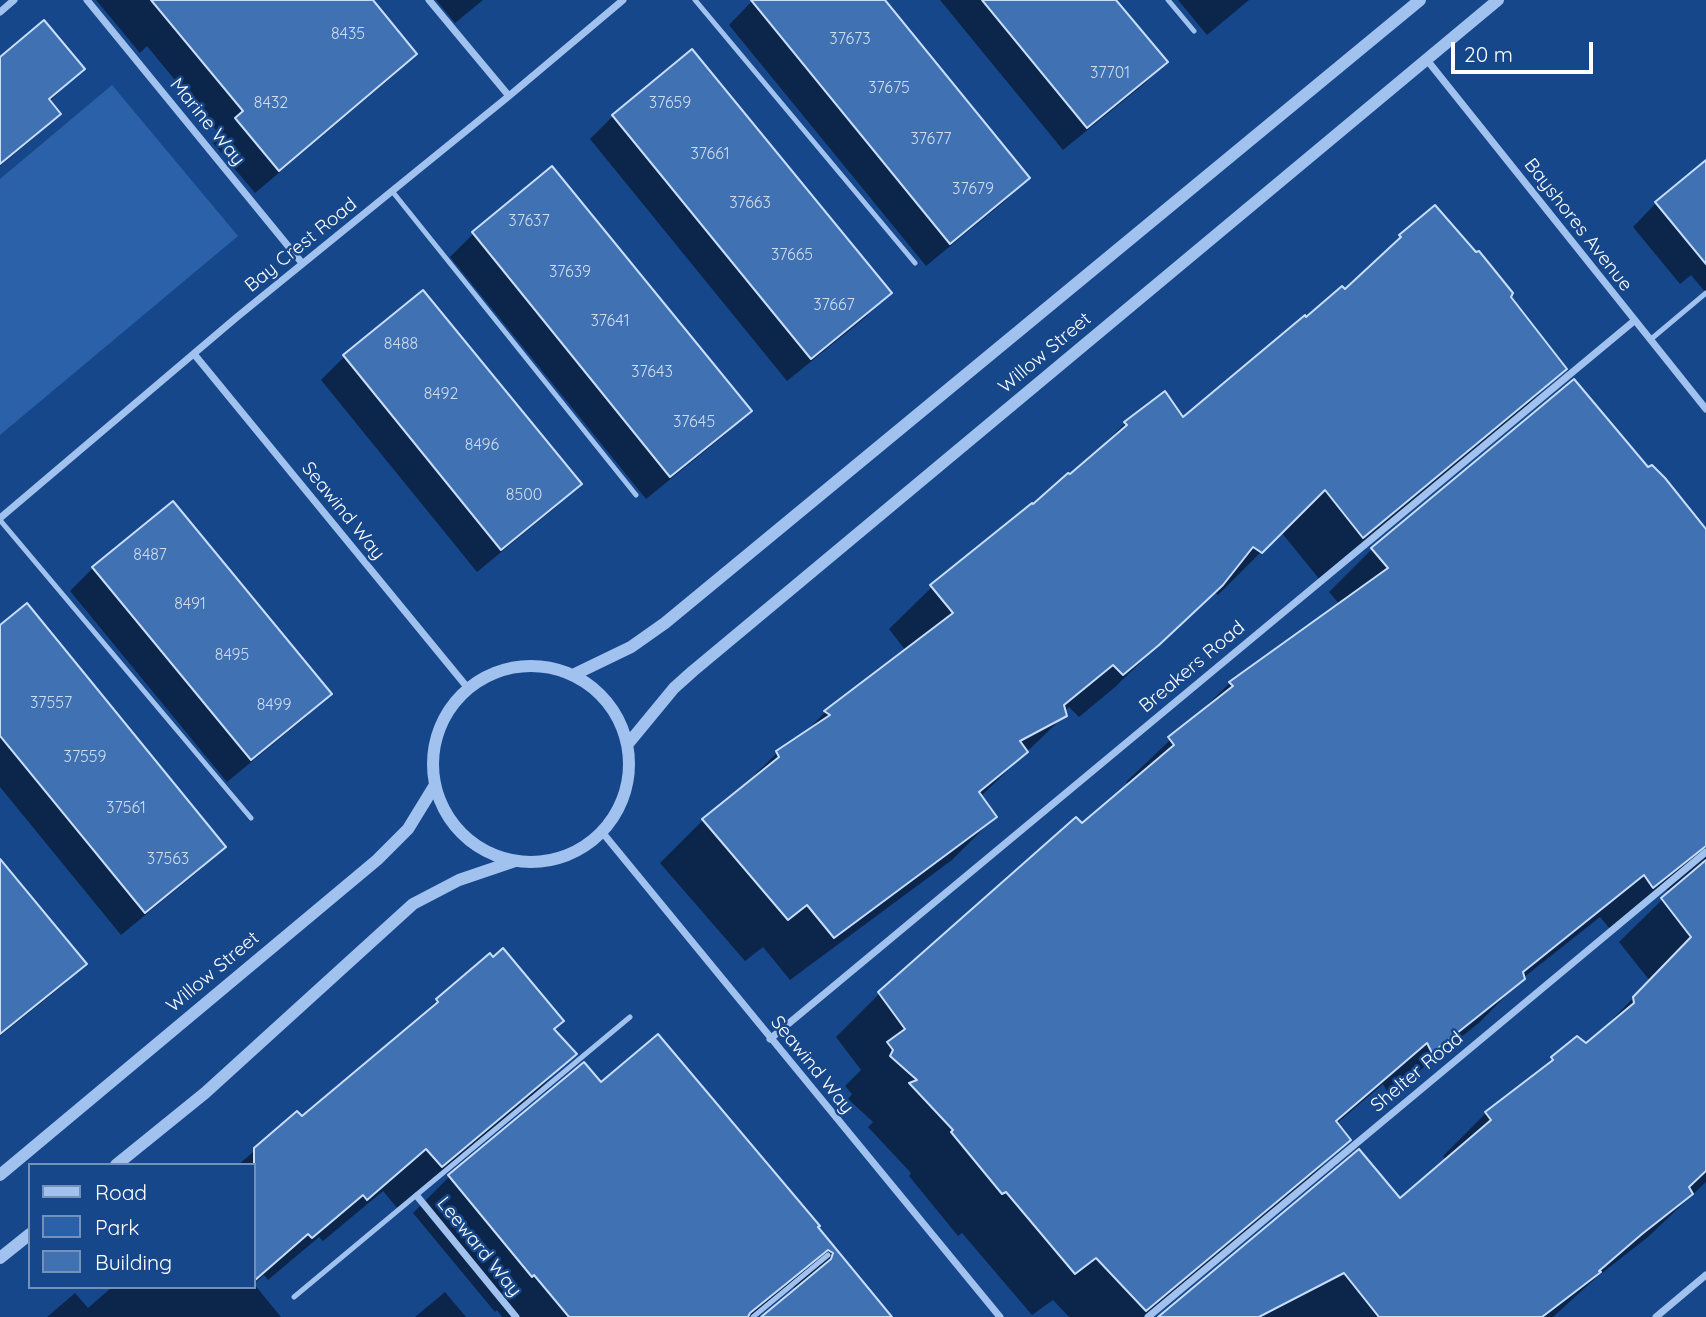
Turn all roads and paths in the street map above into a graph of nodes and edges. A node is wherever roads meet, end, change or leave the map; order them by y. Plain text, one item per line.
1 (14, 0) edge
2 (88, 0) edge
3 (429, 0) edge
4 (623, 0) edge
5 (695, 0) edge
6 (1168, 0) edge
7 (1420, 0) edge
8 (1498, 0) edge
9 (0, 12) edge
10 (1194, 31) dead end
11 (1427, 60) junction
12 (509, 96) junction
13 (392, 191) junction
14 (302, 263) junction
15 (915, 263) dead end
16 (1706, 293) edge
17 (1634, 321) junction
18 (1650, 340) junction
19 (194, 354) junction
20 (1706, 409) edge
21 (636, 495) dead end
22 (0, 519) edge
23 (573, 675) junction
24 (467, 687) junction
25 (627, 745) junction
26 (435, 785) junction
27 (251, 818) dead end
28 (602, 832) junction
29 (1706, 852) edge
30 (515, 862) junction
31 (630, 1017) dead end
32 (771, 1039) junction
33 (118, 1163) edge
34 (0, 1175) edge
35 (417, 1196) junction
36 (28, 1236) edge
37 (828, 1255) dead end
38 (0, 1258) edge
39 (1706, 1275) edge
40 (294, 1297) dead end
41 (1666, 1308) junction
42 (516, 1317) edge
43 (753, 1317) edge
44 (1000, 1317) edge
45 (1147, 1317) edge
46 (1657, 1317) edge
47 (1674, 1317) edge

1 - 9 street
2 - 14 street, Marine Way
3 - 12 street
4 - 12 street, Bay Crest Road
5 - 15 lane
6 - 10 lane
7 - 23 street, Willow Street
8 - 11 street, Willow Street
11 - 17 street, Bayshores Avenue
11 - 25 street, Willow Street
12 - 13 street, Bay Crest Road
13 - 14 street, Bay Crest Road
13 - 21 lane
14 - 19 street, Bay Crest Road
16 - 18 lane
17 - 18 street, Bayshores Avenue
17 - 32 street, Breakers Road
18 - 20 street, Bayshores Avenue
19 - 22 street, Bay Crest Road
19 - 24 street, Seawind Way
22 - 27 lane
23 - 24 street
23 - 25 street
24 - 26 street
25 - 28 street
26 - 30 street
26 - 34 street, Willow Street
28 - 30 street
28 - 32 street, Seawind Way
29 - 45 street, Shelter Road
30 - 33 street
31 - 35 lane
32 - 44 street, Seawind Way
35 - 40 lane
35 - 42 street, Leeward Way
36 - 38 street
37 - 43 lane
39 - 41 street
41 - 46 street
41 - 47 street

